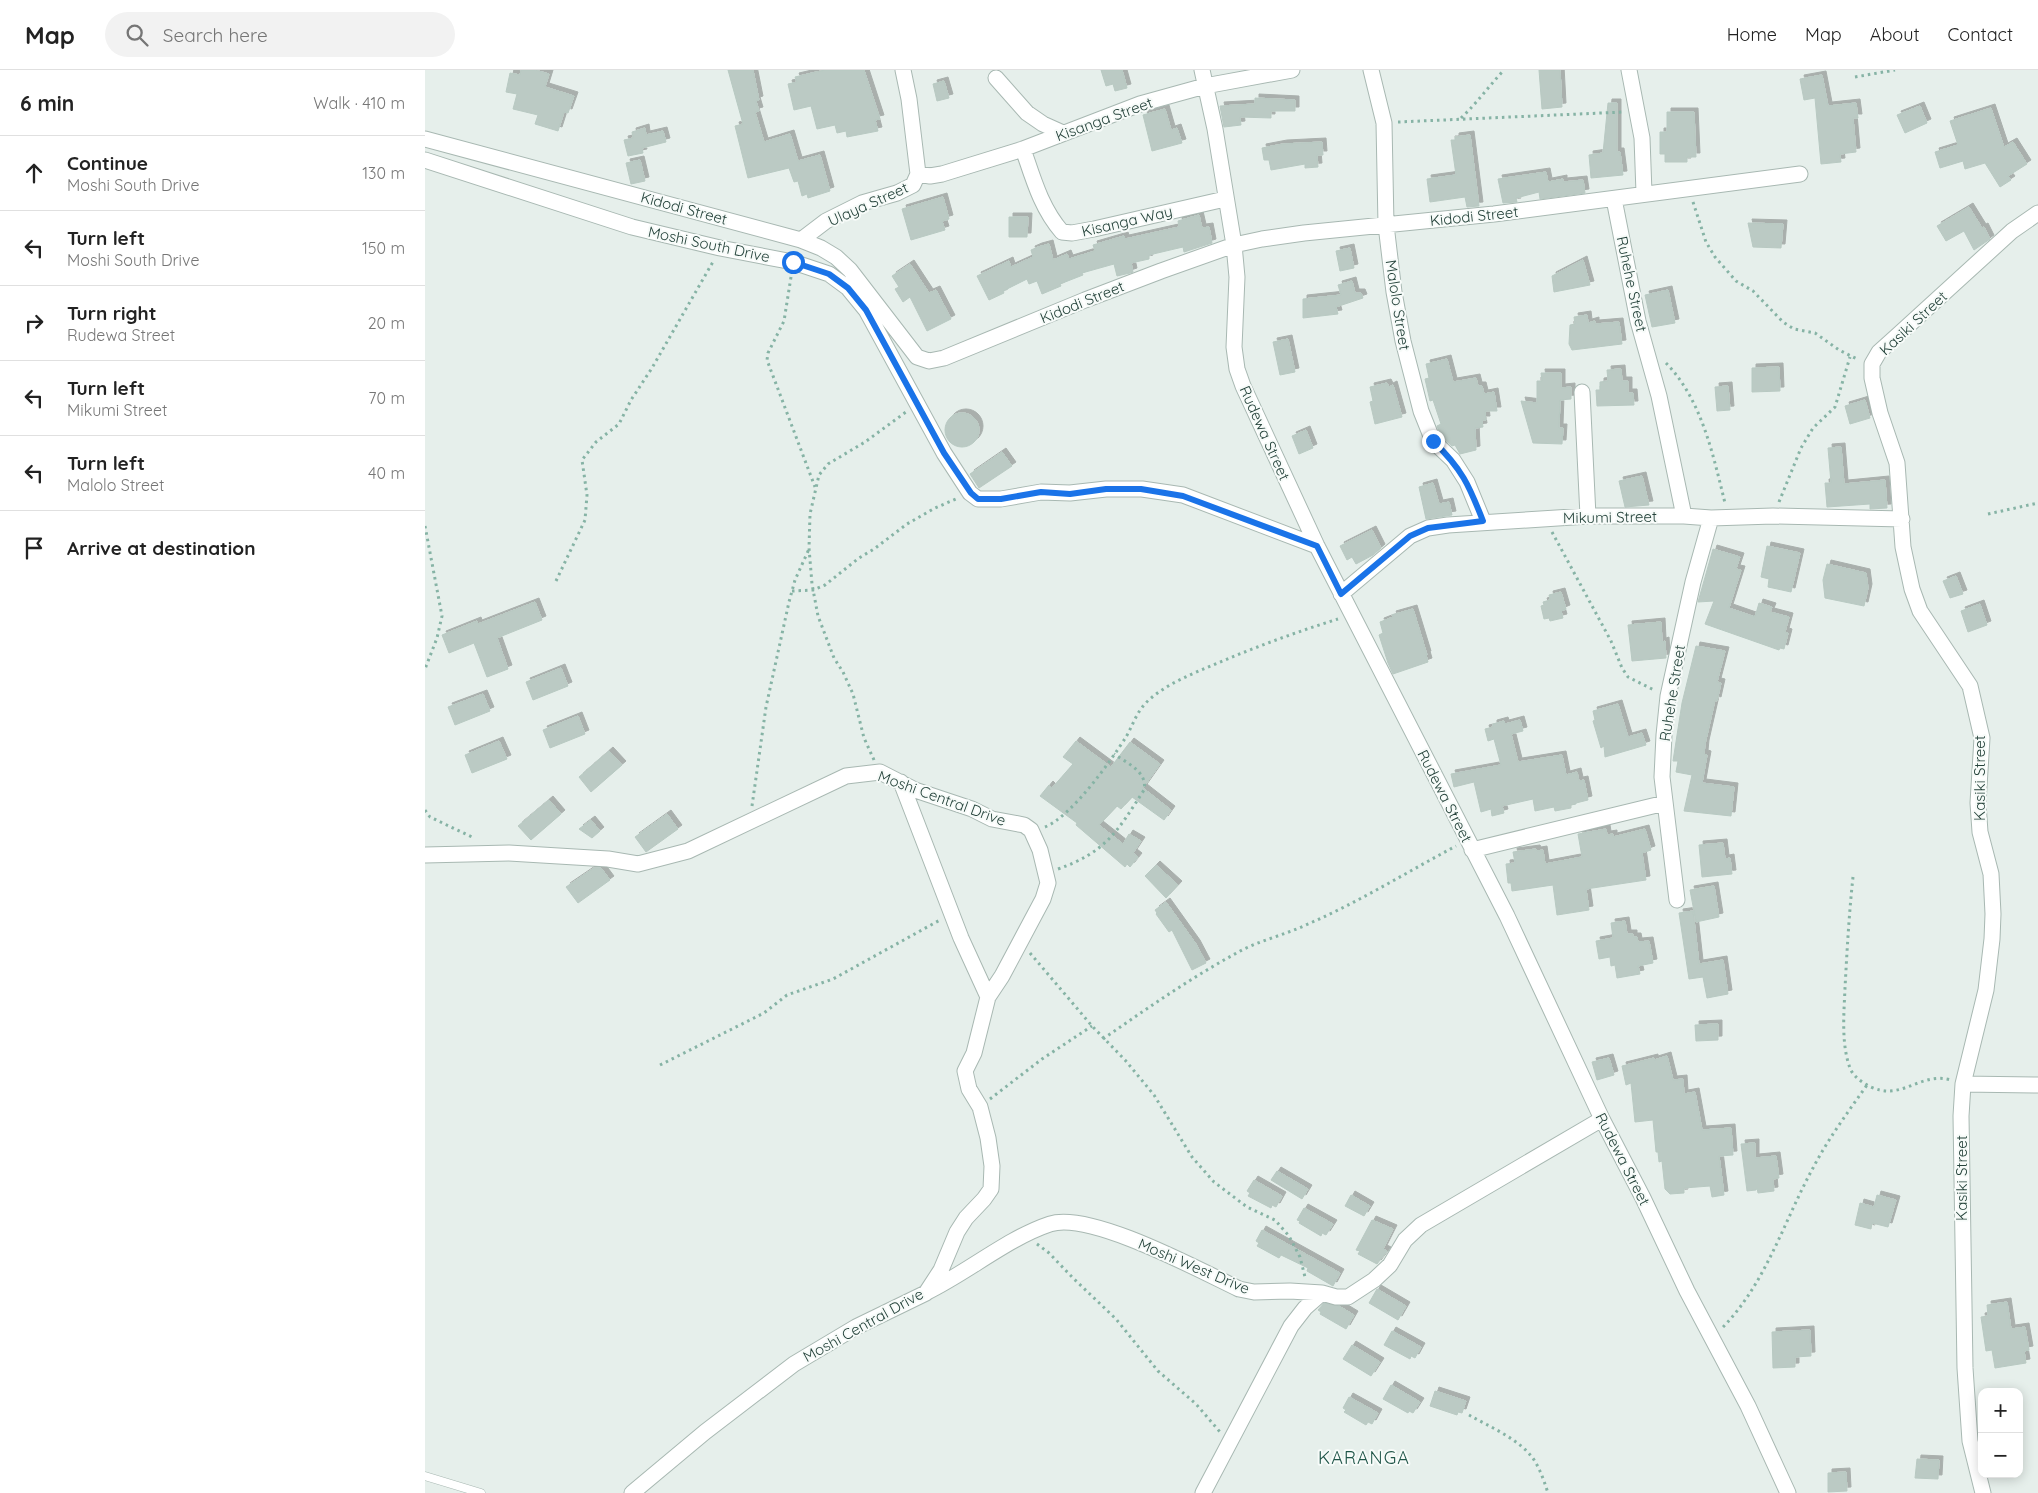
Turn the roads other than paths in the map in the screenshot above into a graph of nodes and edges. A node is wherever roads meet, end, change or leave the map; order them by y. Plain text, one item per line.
1 (903, 70) edge
2 (1202, 70) edge
3 (1292, 70) edge
4 (1371, 70) edge
5 (1629, 70) edge
6 (996, 78) dead end
7 (1205, 86) junction
8 (1063, 134) junction
9 (425, 139) edge
10 (1023, 148) junction
11 (425, 160) edge
12 (918, 174) junction
13 (1800, 174) dead end
14 (1644, 194) junction
15 (1614, 198) junction
16 (1225, 199) junction
17 (2038, 213) edge
18 (1386, 225) junction
19 (801, 240) junction
20 (1234, 245) junction
21 (1582, 392) dead end
22 (1588, 516) junction
23 (1684, 516) junction
24 (1711, 518) junction
25 (1901, 520) junction
26 (1483, 521) junction
27 (1317, 546) junction
28 (1341, 594) junction
29 (901, 782) junction
30 (1665, 803) junction
31 (1470, 845) junction
32 (425, 855) edge
33 (1677, 900) dead end
34 (988, 997) junction
35 (1963, 1084) junction
36 (2038, 1084) edge
37 (1602, 1119) junction
38 (925, 1292) junction
39 (1315, 1293) junction
40 (425, 1476) edge
41 (481, 1493) edge
42 (632, 1493) edge
43 (1203, 1493) edge
44 (1788, 1493) edge
45 (1983, 1493) edge

1 - 12 street, Ulaya Street
2 - 7 street, Rudewa Street
3 - 7 street, Kisanga Street
4 - 18 street, Malolo Street
5 - 14 street
6 - 8 street
7 - 8 street, Kisanga Street
7 - 16 street, Rudewa Street
8 - 10 street, Kisanga Street
9 - 19 street, Kidodi Street
10 - 12 street, Kisanga Street
10 - 16 street, Kisanga Way
11 - 27 street, Moshi South Drive
12 - 19 street, Ulaya Street
13 - 14 street, Kidodi Street
14 - 15 street, Kidodi Street
15 - 18 street, Kidodi Street
15 - 23 street, Ruhehe Street
16 - 20 street, Rudewa Street
17 - 25 street, Kasiki Street
18 - 20 street, Kidodi Street
18 - 26 street, Malolo Street
19 - 20 street, Kidodi Street
20 - 27 street, Rudewa Street
21 - 22 street
22 - 23 street, Mikumi Street
22 - 26 street, Mikumi Street
23 - 24 street, Mikumi Street
24 - 25 street, Mikumi Street
24 - 30 street, Ruhehe Street
25 - 35 street, Kasiki Street
26 - 28 street, Mikumi Street
27 - 28 street, Rudewa Street
28 - 31 street, Rudewa Street
29 - 32 street, Moshi Central Drive
29 - 34 street
29 - 34 street, Moshi Central Drive
30 - 31 street
30 - 33 street, Ruhehe Street
31 - 37 street, Rudewa Street
34 - 38 street, Moshi Central Drive
35 - 36 street
35 - 45 street, Kasiki Street
37 - 39 street, Moshi West Drive
37 - 44 street, Rudewa Street
38 - 39 street, Moshi West Drive
38 - 42 street, Moshi Central Drive
39 - 43 street
40 - 41 lane

